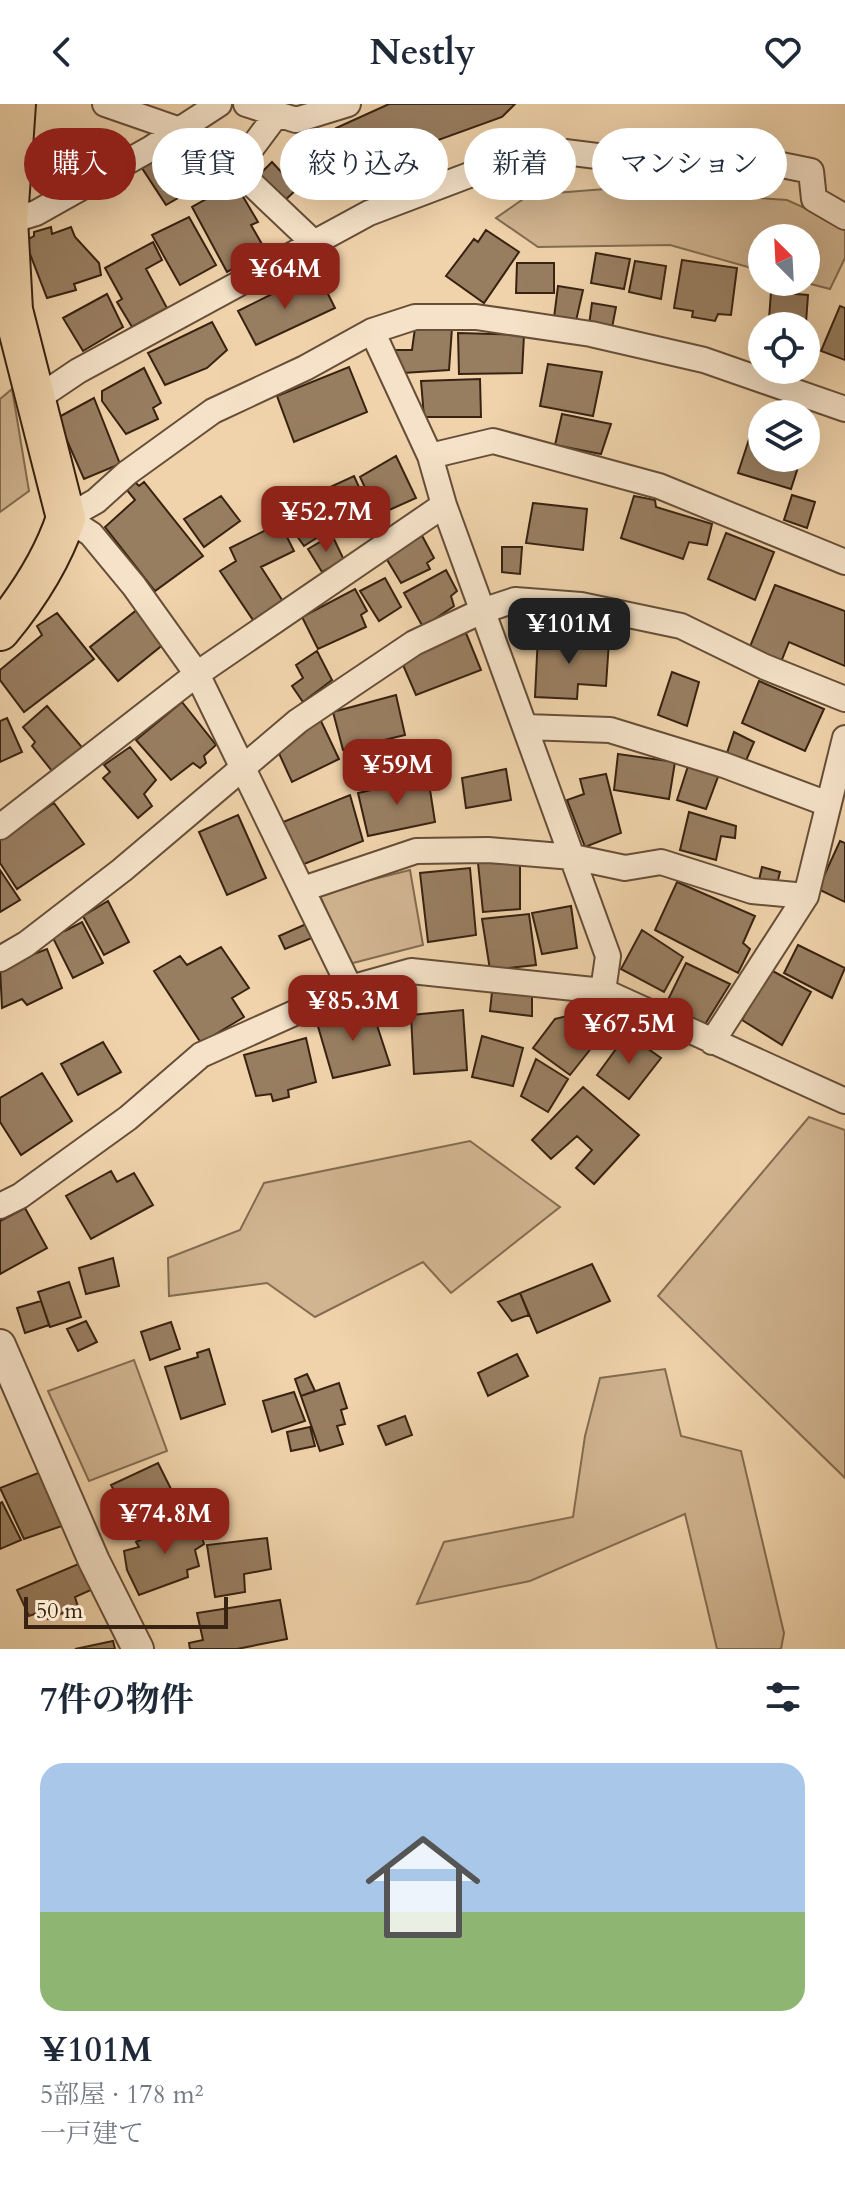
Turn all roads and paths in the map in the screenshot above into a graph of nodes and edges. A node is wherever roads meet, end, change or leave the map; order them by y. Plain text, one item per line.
1 (16, 104) edge
2 (105, 104) edge
3 (219, 104) edge
4 (246, 104) edge
5 (348, 104) edge
6 (277, 114) junction
7 (174, 128) edge
8 (179, 128) edge
9 (152, 148) edge
10 (845, 217) edge
11 (4, 222) edge
12 (315, 244) junction
13 (372, 331) junction
14 (35, 400) junction
15 (845, 409) edge
16 (430, 456) junction
17 (444, 505) junction
18 (66, 518) junction
19 (845, 562) edge
20 (482, 611) junction
21 (0, 631) edge
22 (197, 674) junction
23 (845, 699) edge
24 (526, 727) junction
25 (845, 738) edge
26 (245, 768) junction
27 (828, 804) junction
28 (0, 827) edge
29 (573, 857) junction
30 (303, 889) junction
31 (806, 896) junction
32 (0, 959) edge
33 (350, 988) junction
34 (603, 991) junction
35 (712, 1042) junction
36 (845, 1101) edge
37 (0, 1206) edge
38 (0, 1345) edge
39 (138, 1649) edge

1 - 11 main road
2 - 7 street
3 - 8 street
4 - 6 street
5 - 6 street
6 - 12 street
9 - 11 street
10 - 12 street
11 - 14 main road
12 - 14 street
13 - 15 street
13 - 16 street
13 - 18 street
14 - 18 main road
16 - 17 street
16 - 19 street
17 - 20 street
17 - 22 street
18 - 21 main road
18 - 22 street
20 - 23 street
20 - 24 street
20 - 26 street
22 - 26 street
22 - 28 street
24 - 27 street
24 - 29 street
25 - 27 street
26 - 30 street
26 - 32 street
27 - 31 street
29 - 30 street
29 - 31 street
29 - 34 street
30 - 33 street
31 - 35 street
33 - 34 street
33 - 37 street
34 - 35 street
35 - 36 street
38 - 39 street

